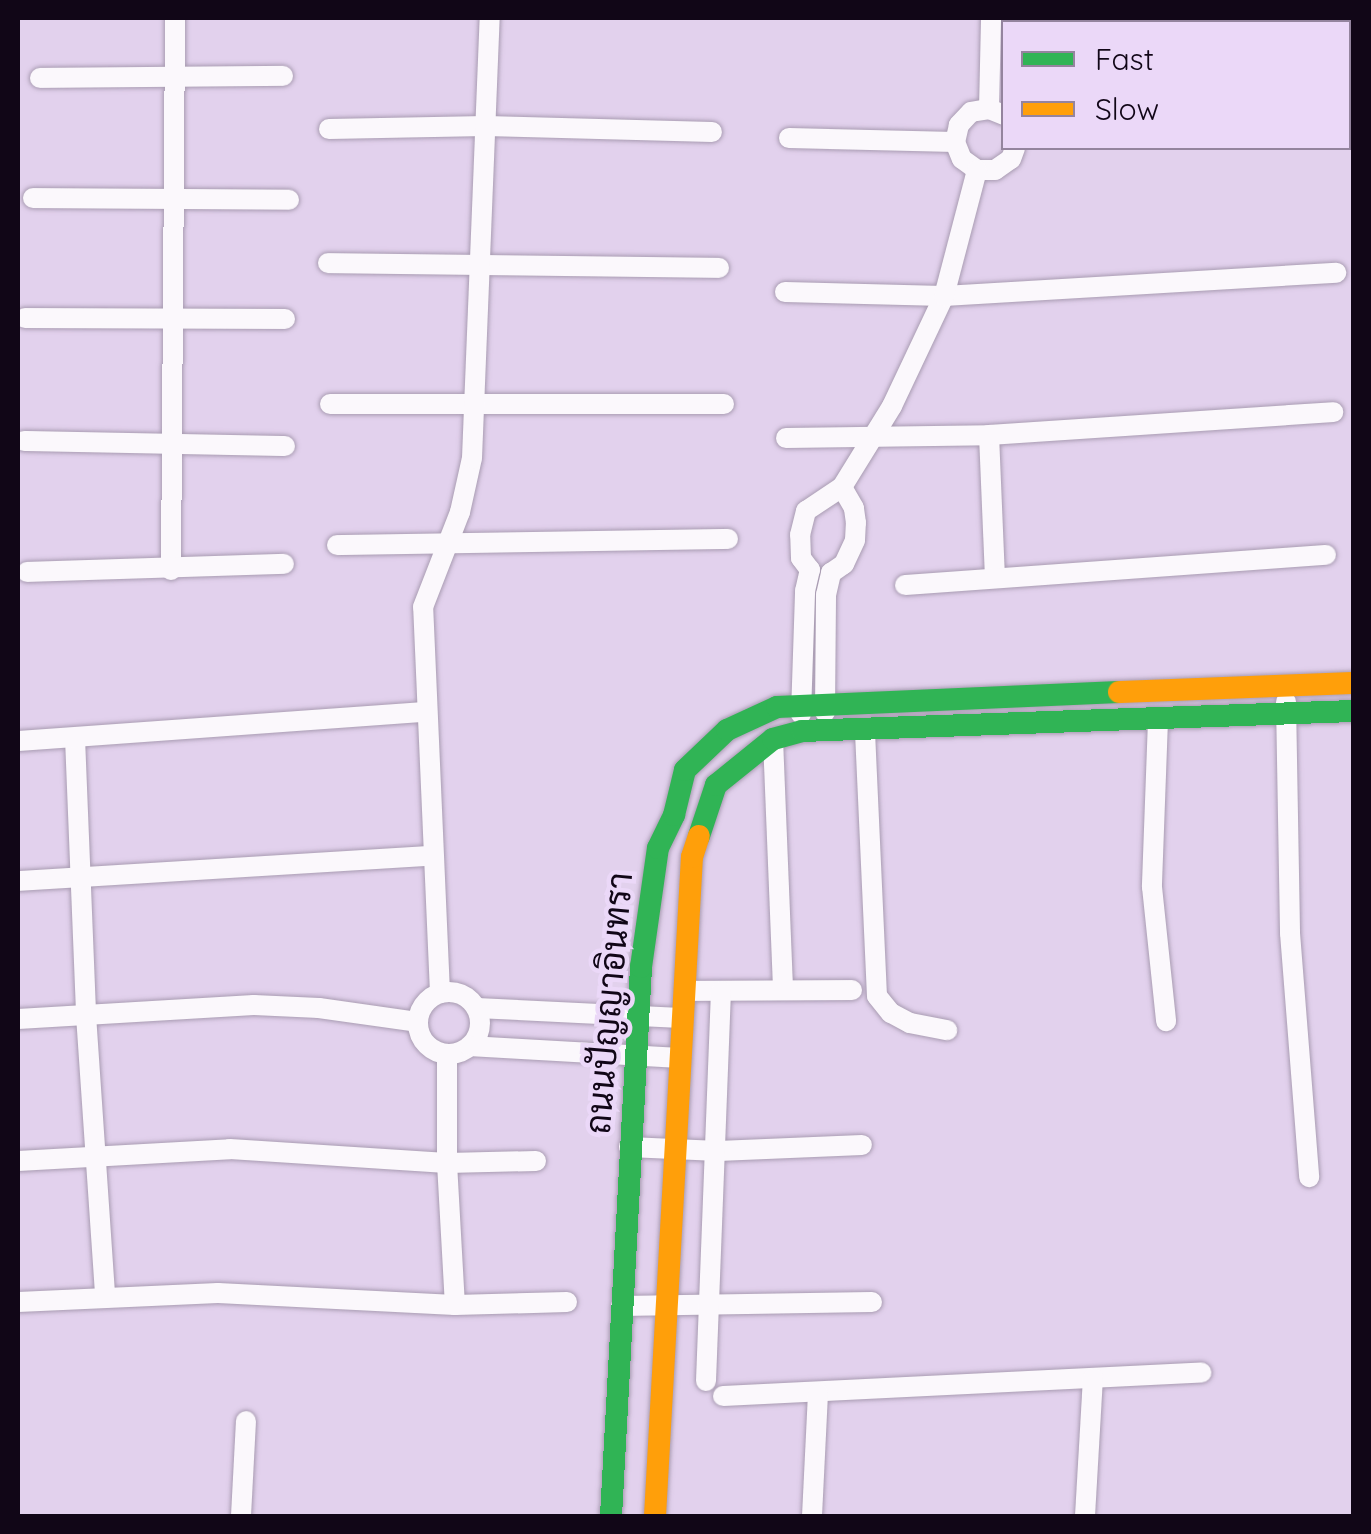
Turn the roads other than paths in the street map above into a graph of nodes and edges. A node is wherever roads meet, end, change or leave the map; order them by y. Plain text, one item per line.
1 (175, 18) edge
2 (490, 18) edge
3 (991, 18) edge
4 (283, 76) dead end
5 (40, 78) dead end
6 (175, 80) junction
7 (996, 112) edge
8 (486, 126) junction
9 (329, 129) dead end
10 (712, 132) dead end
11 (789, 138) dead end
12 (955, 142) junction
13 (1014, 150) edge
14 (977, 170) junction
15 (33, 198) dead end
16 (174, 200) junction
17 (289, 200) dead end
18 (328, 263) dead end
19 (482, 267) junction
20 (719, 268) dead end
21 (1336, 273) dead end
22 (785, 292) dead end
23 (944, 296) junction
24 (25, 318) dead end
25 (285, 318) dead end
26 (173, 319) junction
27 (330, 404) dead end
28 (724, 404) dead end
29 (474, 405) junction
30 (1333, 412) dead end
31 (989, 435) junction
32 (874, 436) junction
33 (786, 438) dead end
34 (24, 441) dead end
35 (172, 441) junction
36 (285, 446) dead end
37 (842, 487) junction
38 (728, 540) dead end
39 (446, 542) junction
40 (337, 545) dead end
41 (1326, 555) dead end
42 (284, 564) dead end
43 (170, 570) junction
44 (27, 572) dead end
45 (820, 572) junction
46 (995, 576) junction
47 (905, 585) dead end
48 (1354, 683) edge
49 (1284, 685) junction
50 (825, 702) junction
51 (800, 703) junction
52 (1354, 711) edge
53 (426, 712) junction
54 (1287, 714) junction
55 (1158, 720) junction
56 (813, 731) junction
57 (865, 732) junction
58 (75, 738) junction
59 (773, 738) junction
60 (18, 741) edge
61 (431, 856) junction
62 (80, 879) junction
63 (18, 881) edge
64 (783, 990) junction
65 (852, 990) dead end
66 (684, 991) junction
67 (722, 991) junction
68 (440, 993) junction
69 (476, 1008) junction
70 (86, 1014) junction
71 (637, 1015) junction
72 (18, 1018) edge
73 (681, 1018) junction
74 (1166, 1021) dead end
75 (417, 1022) junction
76 (946, 1030) dead end
77 (470, 1046) junction
78 (446, 1055) junction
79 (635, 1055) junction
80 (679, 1058) junction
81 (630, 1146) junction
82 (862, 1146) dead end
83 (676, 1150) junction
84 (718, 1151) junction
85 (93, 1153) junction
86 (18, 1160) edge
87 (536, 1161) dead end
88 (446, 1163) junction
89 (1309, 1177) dead end
90 (105, 1296) junction
91 (18, 1302) edge
92 (567, 1302) dead end
93 (872, 1302) dead end
94 (455, 1305) junction
95 (622, 1306) junction
96 (709, 1307) junction
97 (667, 1308) junction
98 (1201, 1373) dead end
99 (1092, 1378) junction
100 (706, 1381) dead end
101 (818, 1393) junction
102 (723, 1396) dead end
103 (246, 1421) dead end
104 (241, 1516) edge
105 (611, 1516) edge
106 (655, 1516) edge
107 (812, 1516) edge
108 (1085, 1516) edge

1 - 6 street
2 - 8 street
3 - 7 street
4 - 6 street
5 - 6 street
6 - 16 street
7 - 12 street
8 - 9 street
8 - 10 street
8 - 19 street
11 - 12 street
12 - 14 street
13 - 14 street
14 - 23 street
15 - 16 street
16 - 17 street
16 - 26 street
18 - 19 street
19 - 20 street
19 - 29 street
21 - 23 street
22 - 23 street
23 - 32 street
24 - 26 street
25 - 26 street
26 - 35 street
27 - 29 street
28 - 29 street
29 - 39 street
30 - 31 street
31 - 32 street
31 - 46 street
32 - 33 street
32 - 37 street
34 - 35 street
35 - 36 street
35 - 43 street
37 - 45 street
37 - 45 street
38 - 39 street
39 - 40 street
39 - 53 street
41 - 46 street
42 - 43 street
43 - 44 street
45 - 50 street
45 - 51 street
46 - 47 street
48 - 49 street, ถนนปัญญาอินทรา
49 - 50 street, ถนนปัญญาอินทรา
49 - 54 street
50 - 51 street, ถนนปัญญาอินทรา
50 - 56 street
51 - 56 street
51 - 71 street, ถนนปัญญาอินทรา
52 - 54 street, ถนนปัญญาอินทรา
53 - 58 street
53 - 61 street
54 - 55 street, ถนนปัญญาอินทรา
54 - 89 street
55 - 57 street, ถนนปัญญาอินทรา
55 - 74 street
56 - 57 street, ถนนปัญญาอินทรา
56 - 59 street, ถนนปัญญาอินทรา
57 - 76 street
58 - 60 street
58 - 62 street
59 - 64 street
59 - 66 street, ถนนปัญญาอินทรา
61 - 62 street
61 - 68 street
62 - 63 street
62 - 70 street
64 - 65 street
64 - 67 street
66 - 67 street
66 - 73 street, ถนนปัญญาอินทรา
67 - 84 street
68 - 69 street
68 - 75 street
69 - 71 street
69 - 77 street
70 - 72 street
70 - 75 street
70 - 85 street
71 - 73 street
71 - 79 street, ถนนปัญญาอินทรา
73 - 80 street, ถนนปัญญาอินทรา
75 - 78 street
77 - 78 street
77 - 79 street
78 - 88 street
79 - 80 street
79 - 81 street, ถนนปัญญาอินทรา
80 - 83 street, ถนนปัญญาอินทรา
81 - 83 street
81 - 95 street, ถนนปัญญาอินทรา
82 - 84 street
83 - 84 street
83 - 97 street, ถนนปัญญาอินทรา
84 - 96 street
85 - 86 street
85 - 88 street
85 - 90 street
87 - 88 street
88 - 94 street
90 - 91 street
90 - 94 street
92 - 94 street
93 - 96 street
95 - 97 street
95 - 105 street, ถนนปัญญาอินทรา
96 - 97 street
96 - 100 street
97 - 106 street, ถนนปัญญาอินทรา
98 - 99 street
99 - 101 street
99 - 108 street
101 - 102 street
101 - 107 street
103 - 104 street

